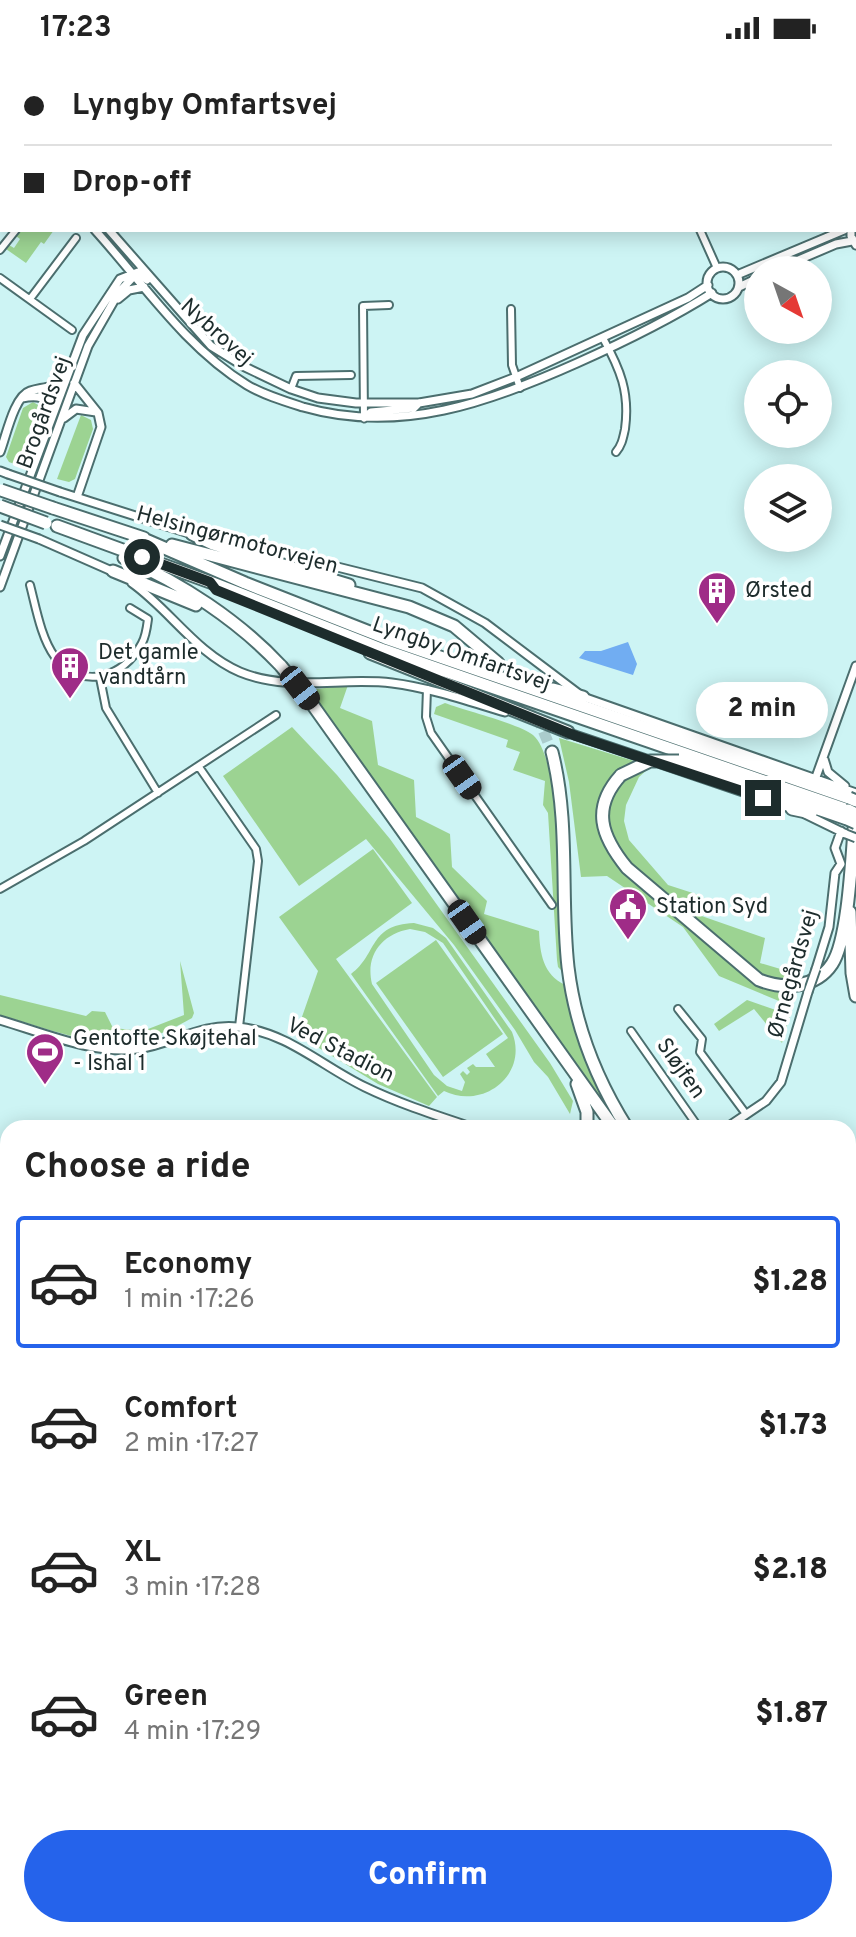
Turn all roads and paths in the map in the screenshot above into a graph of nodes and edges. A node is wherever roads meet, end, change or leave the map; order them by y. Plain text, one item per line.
1 (14, 232) edge
2 (95, 232) edge
3 (95, 232) edge
4 (111, 232) edge
5 (701, 232) edge
6 (839, 232) edge
7 (76, 238) dead end
8 (854, 243) edge
9 (0, 250) edge
10 (808, 256) edge
11 (136, 260) junction
12 (717, 268) junction
13 (135, 273) junction
14 (737, 275) junction
15 (0, 278) edge
16 (120, 279) junction
17 (744, 285) edge
18 (144, 287) junction
19 (739, 287) junction
20 (710, 289) junction
21 (30, 299) junction
22 (172, 303) junction
23 (389, 305) dead end
24 (511, 309) dead end
25 (107, 311) junction
26 (72, 330) dead end
27 (603, 338) junction
28 (211, 346) junction
29 (609, 348) junction
30 (206, 354) junction
31 (351, 375) dead end
32 (516, 377) junction
33 (70, 380) junction
34 (520, 388) junction
35 (291, 389) junction
36 (20, 398) junction
37 (287, 402) junction
38 (419, 403) junction
39 (366, 404) junction
40 (327, 412) junction
41 (98, 413) junction
42 (54, 415) junction
43 (368, 416) junction
44 (380, 418) junction
45 (61, 421) junction
46 (373, 428) dead end
47 (0, 452) edge
48 (616, 452) dead end
49 (4, 472) edge
50 (0, 490) edge
51 (77, 497) junction
52 (0, 506) edge
53 (0, 525) edge
54 (52, 525) junction
55 (192, 534) junction
56 (139, 537) junction
57 (0, 556) edge
58 (113, 571) junction
59 (210, 582) junction
60 (30, 585) dead end
61 (0, 587) edge
62 (409, 607) junction
63 (130, 608) dead end
64 (246, 632) junction
65 (454, 662) junction
66 (498, 663) tunnel mouth
67 (856, 666) edge
68 (100, 678) junction
69 (427, 689) junction
70 (583, 697) junction
71 (276, 715) dead end
72 (568, 732) junction
73 (552, 752) tunnel mouth
74 (823, 757) junction
75 (199, 767) junction
76 (816, 777) junction
77 (158, 793) junction
78 (853, 805) edge
79 (792, 809) junction
80 (844, 832) junction
81 (856, 838) edge
82 (849, 883) junction
83 (0, 889) edge
84 (552, 905) dead end
85 (856, 996) edge
86 (678, 1009) dead end
87 (0, 1020) edge
88 (239, 1027) junction
89 (631, 1031) dead end
90 (566, 1061) junction
91 (746, 1114) junction
92 (450, 1120) edge
93 (587, 1120) edge
94 (608, 1120) edge
95 (622, 1120) edge
96 (693, 1120) edge
97 (737, 1120) edge

1 - 9 street
2 - 13 street
3 - 16 street
4 - 11 street, Nybrovej
5 - 12 street
6 - 14 street
7 - 21 street
8 - 10 street
11 - 13 street
11 - 22 street, Nybrovej
12 - 14 street
12 - 20 street
13 - 16 street
13 - 18 street, Nybrovej
13 - 22 street
13 - 25 street, Brogårdsvej
14 - 19 street
15 - 21 street
16 - 33 street, Brogårdsvej
17 - 19 street
18 - 25 street
18 - 30 street, Nybrovej
19 - 20 street
20 - 27 street, Nybrovej
20 - 29 street, Nybrovej
21 - 26 street
22 - 28 street, Nybrovej
23 - 39 street
24 - 32 street
25 - 33 street, Brogårdsvej
27 - 29 street
27 - 32 street, Nybrovej
28 - 30 street
28 - 35 street, Nybrovej
29 - 34 street, Nybrovej
29 - 48 street
30 - 37 street, Nybrovej
31 - 35 street
32 - 34 street
32 - 38 street, Nybrovej
33 - 36 street
33 - 41 street
33 - 42 street, Brogårdsvej
33 - 45 street, Brogårdsvej
34 - 44 street, Nybrovej
35 - 37 street
35 - 39 street, Nybrovej
36 - 42 street
36 - 47 street
37 - 40 street, Nybrovej
38 - 39 street, Nybrovej
38 - 43 street
39 - 40 street
39 - 43 street
40 - 43 street, Nybrovej
41 - 45 street
41 - 51 street
42 - 57 street, Brogårdsvej
43 - 44 street, Nybrovej
44 - 46 street
45 - 61 street, Brogårdsvej
49 - 51 street, bridge
50 - 56 highway, Helsingørmotorvejen, bridge
51 - 55 street
52 - 54 highway, Helsingørmotorvejen, bridge
53 - 58 street, bridge
54 - 59 highway, Lyngby Omfartsvej
54 - 64 highway, Helsingørmotorvejen
55 - 62 highway
55 - 70 street
56 - 62 highway, Helsingørmotorvejen
56 - 65 highway, Lyngby Omfartsvej
58 - 64 highway
58 - 69 street
59 - 72 highway
59 - 78 highway, Lyngby Omfartsvej
60 - 68 street
62 - 66 highway, Helsingørmotorvejen
63 - 68 street
64 - 90 highway, Helsingørmotorvejen, bridge
65 - 70 highway
65 - 78 highway, Lyngby Omfartsvej
67 - 74 street
68 - 77 street
69 - 72 street
69 - 84 street
70 - 76 street
71 - 75 street
72 - 79 street
73 - 95 highway
74 - 76 street
74 - 78 street
75 - 77 street
75 - 88 street
76 - 78 street
77 - 83 street
78 - 79 highway
78 - 82 highway
78 - 82 highway, bridge
79 - 80 street
80 - 81 street, bridge
80 - 91 street, Ørnegårdsvej, bridge
82 - 85 highway
86 - 91 street
87 - 88 street, Ved Stadion
88 - 92 street, Ved Stadion
89 - 96 street, Sløjfen
90 - 93 highway
90 - 94 highway, Helsingørmotorvejen
91 - 97 street, Ørnegårdsvej

